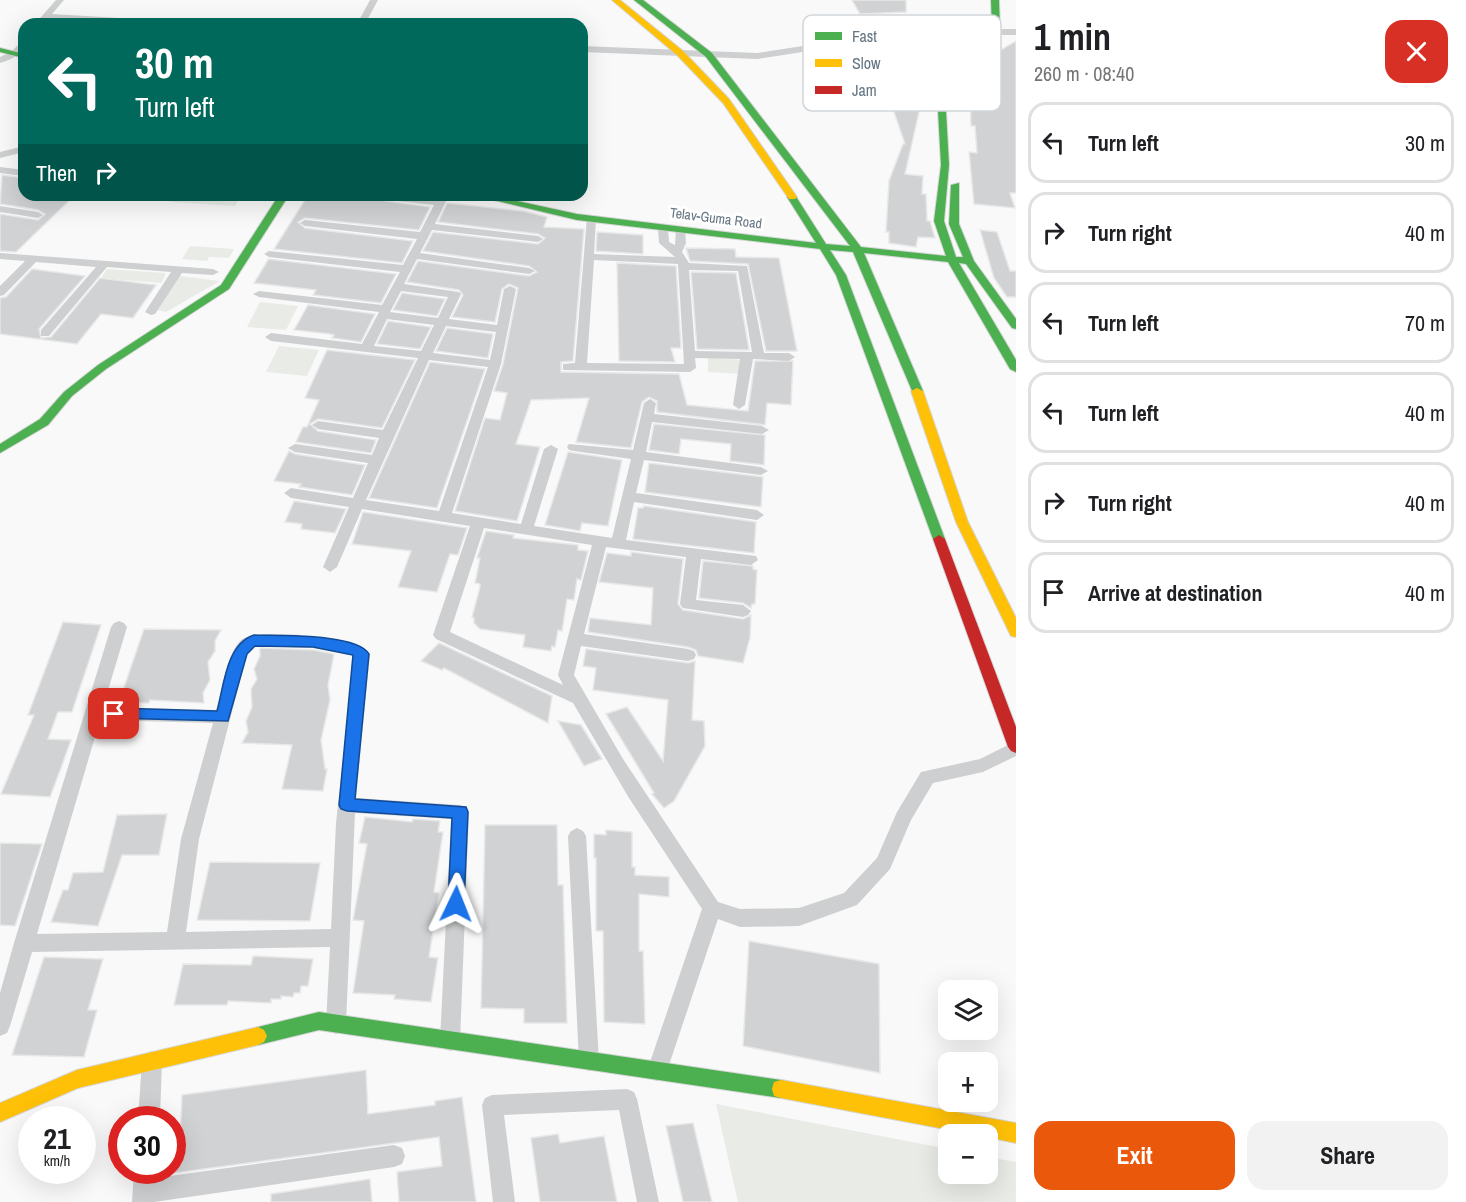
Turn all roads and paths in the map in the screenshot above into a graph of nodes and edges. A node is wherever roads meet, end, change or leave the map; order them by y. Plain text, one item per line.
1 (60, 0) edge
2 (374, 0) edge
3 (616, 0) edge
4 (639, 0) edge
5 (995, 0) edge
6 (1006, 0) edge
7 (1000, 15) edge
8 (46, 16) joint
9 (81, 18) edge
10 (364, 18) edge
11 (1005, 31) edge
12 (588, 49) edge
13 (803, 49) edge
14 (0, 50) edge
15 (680, 53) junction
16 (18, 55) edge
17 (18, 55) edge
18 (709, 55) junction
19 (0, 60) edge
20 (942, 111) edge
21 (955, 111) edge
22 (18, 150) edge
23 (18, 151) edge
24 (0, 155) edge
25 (0, 163) edge
26 (0, 170) edge
27 (18, 172) edge
28 (280, 201) edge
29 (441, 201) edge
30 (525, 201) edge
31 (0, 208) edge
32 (38, 215) dead end
33 (591, 219) junction
34 (305, 224) dead end
35 (663, 228) junction
36 (680, 230) junction
37 (425, 231) junction
38 (538, 239) dead end
39 (824, 246) junction
40 (857, 249) junction
41 (269, 254) dead end
42 (741, 254) dead end
43 (413, 255) junction
44 (0, 256) edge
45 (589, 257) junction
46 (33, 259) junction
47 (681, 260) junction
48 (952, 260) junction
49 (969, 261) junction
50 (104, 264) junction
51 (743, 268) junction
52 (179, 269) junction
53 (406, 270) junction
54 (529, 271) dead end
55 (213, 272) dead end
56 (397, 287) junction
57 (510, 289) dead end
58 (0, 293) edge
59 (259, 294) dead end
60 (151, 312) dead end
61 (385, 312) junction
62 (444, 322) junction
63 (1016, 326) edge
64 (502, 329) junction
65 (45, 333) dead end
66 (271, 337) dead end
67 (366, 349) junction
68 (689, 354) junction
69 (426, 356) junction
70 (753, 356) junction
71 (789, 357) dead end
72 (495, 364) junction
73 (567, 367) dead end
74 (581, 367) junction
75 (1016, 369) edge
76 (739, 405) dead end
77 (318, 425) dead end
78 (762, 430) dead end
79 (387, 435) junction
80 (574, 447) dead end
81 (295, 448) dead end
82 (0, 449) edge
83 (551, 450) dead end
84 (638, 456) junction
85 (376, 460) junction
86 (761, 471) dead end
87 (291, 494) dead end
88 (629, 497) junction
89 (356, 505) junction
90 (757, 514) dead end
91 (444, 516) junction
92 (479, 521) junction
93 (526, 529) junction
94 (600, 541) junction
95 (618, 544) junction
96 (694, 554) junction
97 (752, 560) dead end
98 (330, 567) dead end
99 (743, 611) dead end
100 (119, 627) dead end
101 (1016, 632) edge
102 (575, 639) junction
103 (688, 655) dead end
104 (579, 699) junction
105 (93, 713) junction
106 (223, 717) junction
107 (1016, 747) edge
108 (347, 805) junction
109 (578, 836) dead end
110 (712, 908) junction
111 (339, 938) junction
112 (175, 941) junction
113 (23, 944) junction
114 (336, 1023) junction
115 (0, 1026) edge
116 (450, 1041) junction
117 (152, 1061) junction
118 (589, 1061) junction
119 (657, 1071) junction
120 (150, 1106) edge
121 (1, 1110) edge
122 (1016, 1133) edge
123 (394, 1156) dead end
124 (144, 1188) edge
125 (504, 1202) edge
126 (648, 1202) edge

1 - 8 street
2 - 10 street
3 - 15 street
4 - 18 street
5 - 7 street
6 - 11 street
8 - 9 street
12 - 15 street
13 - 18 street
14 - 16 street
15 - 18 street
15 - 39 street
17 - 19 street
18 - 40 street
20 - 48 street
21 - 49 street
22 - 24 street
23 - 25 street
26 - 27 street
28 - 82 street
29 - 37 street
30 - 33 street, Telav-Guma Road
31 - 32 street
33 - 35 street, Telav-Guma Road
33 - 45 street
34 - 37 street
35 - 36 street, Telav-Guma Road
35 - 47 street
36 - 39 street, Telav-Guma Road
36 - 47 street
37 - 38 street
37 - 43 street
39 - 40 street, Telav-Guma Road
39 - 107 street
40 - 48 street, Telav-Guma Road
40 - 101 street
41 - 53 street
42 - 51 street
43 - 53 street
43 - 54 street
44 - 46 street
45 - 47 street
45 - 74 street
46 - 50 street
46 - 58 street
47 - 51 street
47 - 68 street
48 - 49 street, Telav-Guma Road
48 - 75 street
49 - 63 street
50 - 52 street
50 - 65 street
51 - 70 street
52 - 55 street
52 - 60 street
53 - 56 street
56 - 61 street
56 - 62 street
57 - 64 street
59 - 61 street
61 - 62 street
61 - 67 street
62 - 64 street
62 - 69 street
64 - 72 street
66 - 67 street
67 - 69 street
68 - 70 street
68 - 74 street
69 - 72 street
69 - 79 street
70 - 71 street
70 - 76 street
72 - 91 street
73 - 74 street
77 - 79 street
78 - 84 street
79 - 85 street
80 - 84 street
81 - 85 street
83 - 93 street
84 - 86 street
84 - 88 street
85 - 89 street
87 - 89 street
88 - 90 street
88 - 95 street
89 - 91 street
89 - 98 street
91 - 92 street
92 - 93 street
92 - 104 street
93 - 94 street
94 - 95 street
94 - 102 street
95 - 96 street
96 - 97 street
96 - 99 street
100 - 105 street
102 - 103 street
102 - 104 street
104 - 110 street
105 - 106 street
105 - 113 street
106 - 108 street
106 - 112 street
107 - 110 street
108 - 111 street
108 - 116 street
109 - 118 street
110 - 119 street
111 - 112 street
111 - 114 street
112 - 113 street
113 - 115 street
114 - 116 street
114 - 117 street
116 - 118 street
117 - 120 street
117 - 121 street
118 - 119 street
119 - 122 street
123 - 124 street
125 - 126 street

